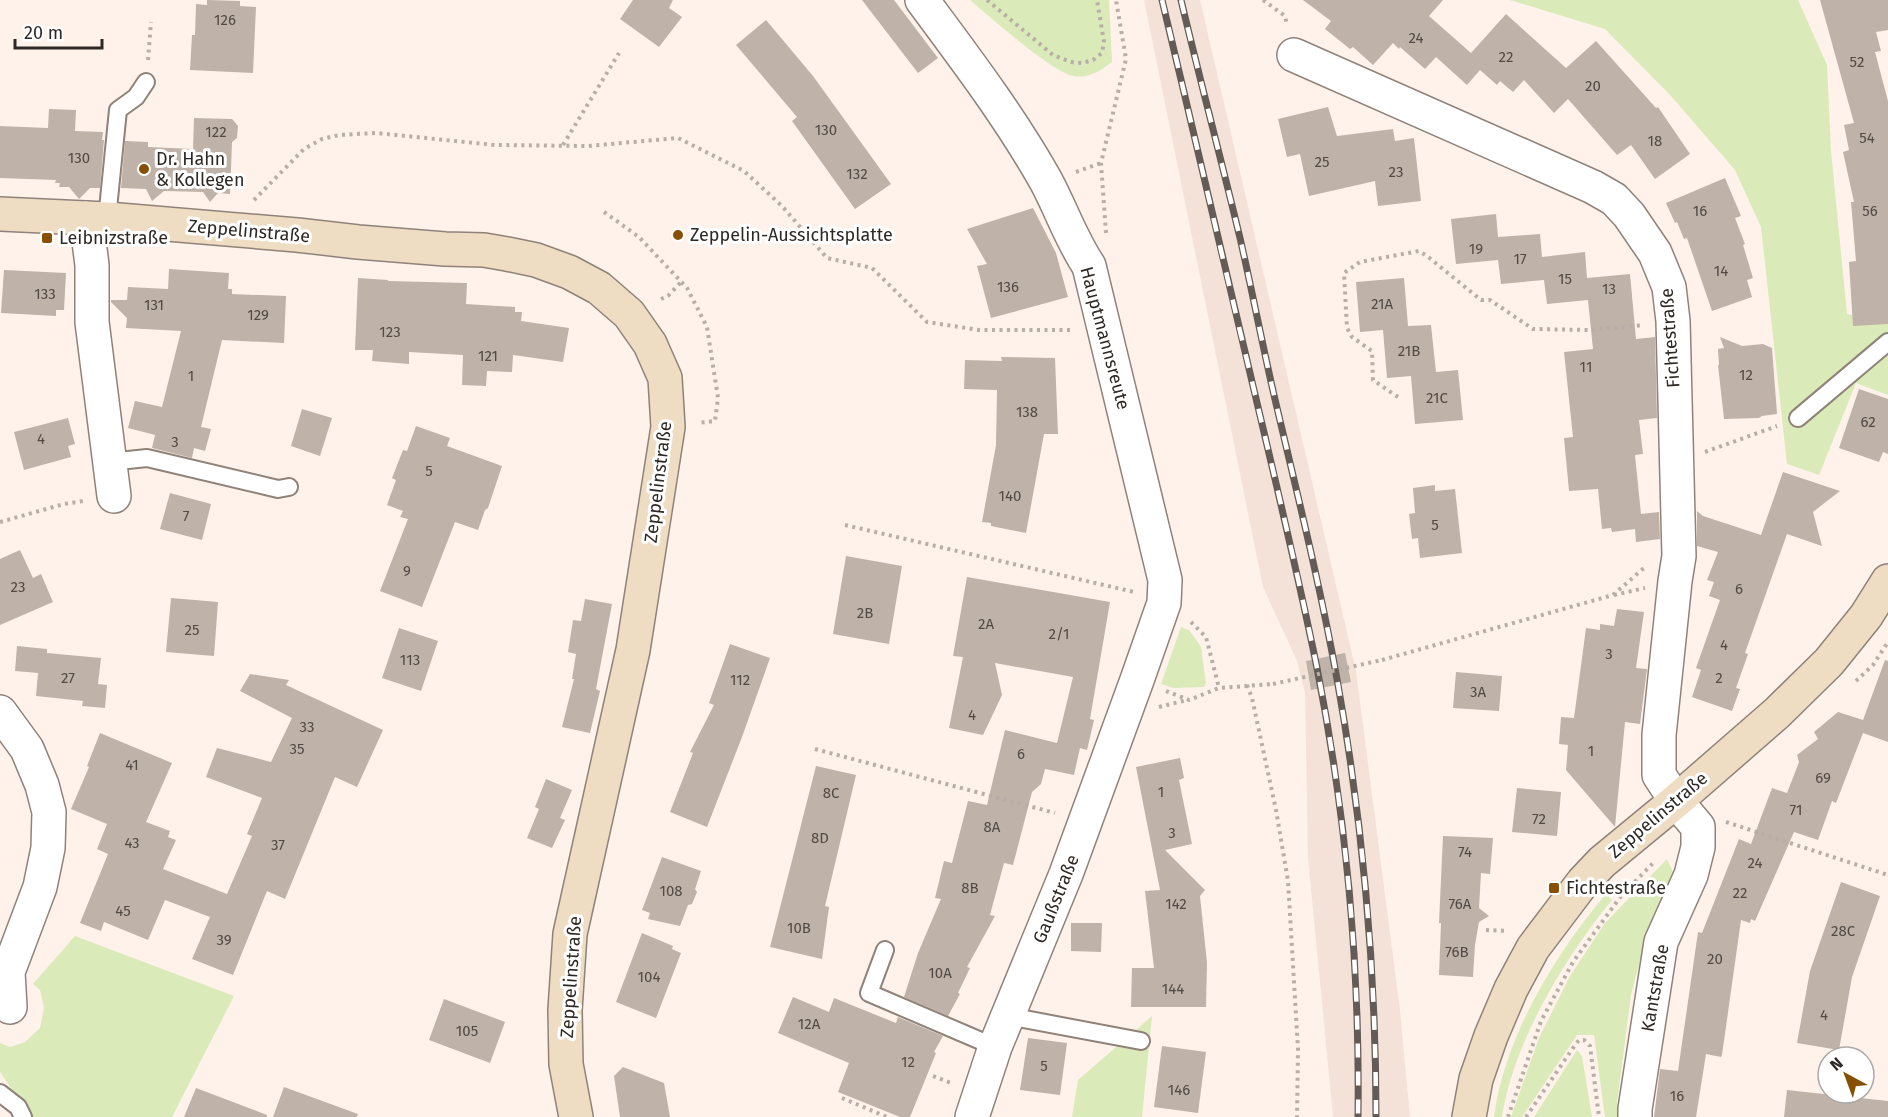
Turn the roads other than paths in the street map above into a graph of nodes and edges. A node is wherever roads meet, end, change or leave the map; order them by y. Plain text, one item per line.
1 (921, 0) edge
2 (1294, 55) dead end
3 (146, 82) road end
4 (0, 214) edge
5 (97, 219) junction
6 (1888, 342) edge
7 (1798, 418) road end
8 (109, 462) junction
9 (289, 487) dead end
10 (114, 496) road end
11 (1888, 581) edge
12 (1137, 680) joint
13 (0, 712) edge
14 (1676, 801) junction
15 (885, 950) dead end
16 (5, 1015) edge
17 (1008, 1016) junction
18 (1141, 1041) dead end
19 (995, 1047) junction
20 (0, 1093) edge
21 (23, 1117) edge
22 (576, 1117) edge
23 (972, 1117) edge
24 (1469, 1117) edge
25 (1635, 1117) edge

1 - 12 street, Hauptmannsreute
2 - 14 street, Fichtestraße
3 - 5 lane
4 - 5 street, Zeppelinstraße
5 - 8 street
5 - 22 street, Zeppelinstraße
6 - 7 lane
8 - 9 lane
8 - 10 street
11 - 14 street, Zeppelinstraße
12 - 17 street, Gaußstraße
13 - 16 street
14 - 24 street, Zeppelinstraße
14 - 25 street, Kantstraße
15 - 19 lane
17 - 18 lane
17 - 19 street, Gaußstraße
19 - 23 street, Gaußstraße
20 - 21 lane

